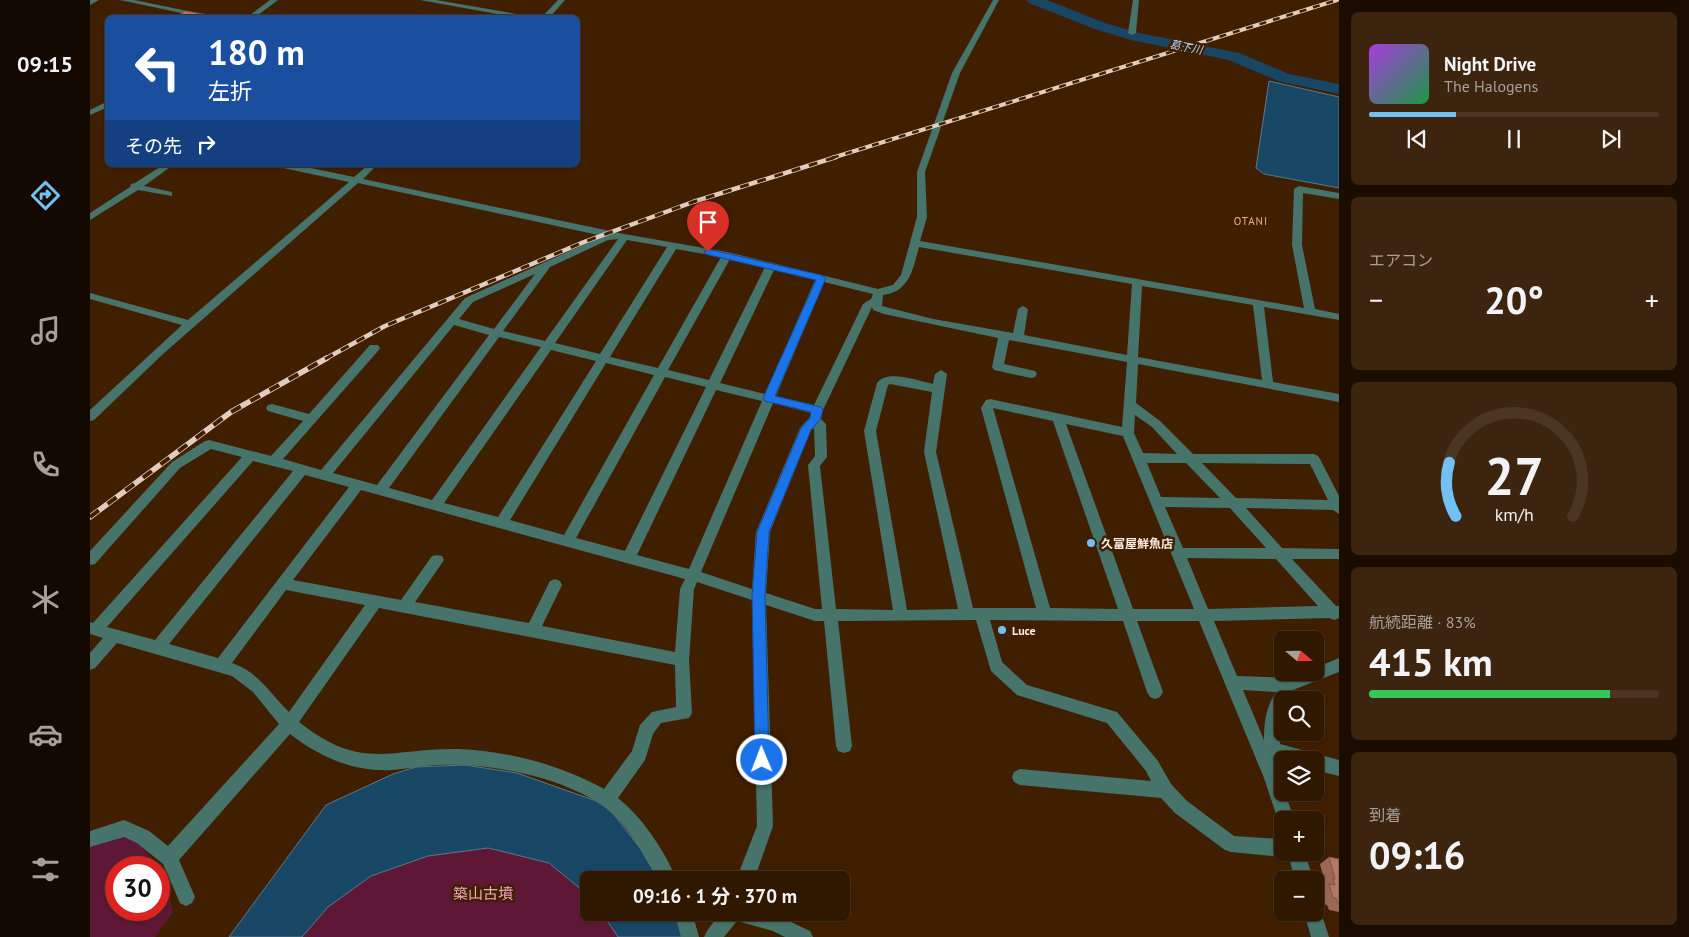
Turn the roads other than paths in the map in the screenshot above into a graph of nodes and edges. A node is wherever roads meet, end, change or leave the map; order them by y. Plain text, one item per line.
1 (96, 0) edge
2 (123, 0) edge
3 (275, 0) edge
4 (423, 0) edge
5 (562, 0) edge
6 (996, 0) edge
7 (1136, 0) edge
8 (140, 1) edge
9 (90, 3) edge
10 (205, 15) edge
11 (253, 15) edge
12 (518, 15) edge
13 (547, 15) edge
14 (1132, 33) dead end
15 (105, 105) edge
16 (90, 113) edge
17 (166, 167) edge
18 (293, 167) edge
19 (371, 167) edge
20 (356, 180) junction
21 (134, 186) junction
22 (169, 194) dead end
23 (1339, 196) edge
24 (91, 215) edge
25 (620, 236) junction
26 (914, 243) junction
27 (673, 245) junction
28 (726, 256) junction
29 (546, 265) junction
30 (771, 265) junction
31 (821, 278) junction
32 (1137, 281) junction
33 (90, 296) edge
34 (877, 297) junction
35 (1258, 303) junction
36 (1023, 309) dead end
37 (1310, 312) junction
38 (1339, 316) edge
39 (453, 320) junction
40 (190, 324) junction
41 (496, 333) junction
42 (1004, 336) junction
43 (1018, 338) junction
44 (547, 344) junction
45 (374, 348) dead end
46 (603, 358) junction
47 (1132, 360) junction
48 (662, 371) junction
49 (940, 374) dead end
50 (1031, 374) dead end
51 (712, 384) junction
52 (1268, 385) junction
53 (938, 389) junction
54 (768, 398) junction
55 (1339, 398) edge
56 (1130, 405) junction
57 (272, 408) dead end
58 (816, 415) junction
59 (90, 417) edge
60 (1058, 418) junction
61 (311, 419) junction
62 (1128, 433) junction
63 (251, 455) junction
64 (1138, 458) junction
65 (1189, 458) junction
66 (274, 461) junction
67 (302, 469) junction
68 (324, 475) junction
69 (358, 484) junction
70 (380, 490) junction
71 (1157, 502) junction
72 (1234, 504) junction
73 (435, 506) junction
74 (1338, 507) edge
75 (501, 523) junction
76 (568, 540) junction
77 (1179, 553) junction
78 (1339, 554) edge
79 (1281, 555) junction
80 (629, 557) junction
81 (90, 560) edge
82 (436, 560) dead end
83 (692, 575) junction
84 (282, 584) junction
85 (555, 585) dead end
86 (758, 596) junction
87 (376, 601) junction
88 (405, 606) junction
89 (830, 614) junction
90 (1336, 614) edge
91 (974, 615) junction
92 (1045, 615) junction
93 (1127, 615) junction
94 (1204, 615) junction
95 (901, 616) junction
96 (93, 629) edge
97 (533, 630) junction
98 (114, 636) junction
99 (158, 647) junction
100 (682, 660) junction
101 (90, 663) edge
102 (1339, 665) edge
103 (221, 666) junction
104 (1231, 682) junction
105 (1288, 685) junction
106 (1154, 692) dead end
107 (290, 723) junction
108 (844, 746) dead end
109 (1273, 750) junction
110 (1277, 751) edge
111 (1324, 764) edge
112 (1339, 768) edge
113 (1020, 777) dead end
114 (1272, 778) junction
115 (1165, 790) junction
116 (606, 800) junction
117 (1283, 811) edge
118 (90, 839) edge
119 (1274, 847) edge
120 (167, 856) edge
121 (170, 857) edge
122 (170, 860) edge
123 (664, 871) edge
124 (749, 871) edge
125 (186, 897) dead end
126 (686, 921) edge
127 (727, 921) edge
128 (769, 921) edge
129 (1316, 921) edge
130 (690, 937) edge
131 (713, 937) edge
132 (804, 937) edge
133 (1320, 937) edge

1 - 9 street
2 - 8 street
3 - 11 street
4 - 12 street
5 - 13 street
6 - 26 street
7 - 14 street
8 - 10 street
15 - 16 street
17 - 21 street
18 - 20 street
19 - 20 street
20 - 25 street
20 - 40 street
21 - 22 street
21 - 24 street
23 - 37 street
25 - 27 street
25 - 29 street
25 - 44 street
26 - 32 street
26 - 34 street
27 - 28 street
27 - 46 street
28 - 30 street
28 - 48 street
29 - 39 street
29 - 41 street
30 - 31 street
30 - 51 street
31 - 34 street
31 - 54 street
32 - 35 street
32 - 47 street
33 - 40 street
34 - 42 street
34 - 58 street
35 - 37 street
35 - 52 street
36 - 43 street
37 - 38 street
39 - 41 street
39 - 68 street
40 - 59 street
41 - 44 street
41 - 70 street
42 - 43 street
42 - 50 street
43 - 47 street
44 - 46 street
44 - 73 street
45 - 61 street
46 - 48 street
46 - 75 street
47 - 52 street
47 - 56 street
48 - 51 street
48 - 76 street
49 - 53 street
51 - 54 street
51 - 80 street
52 - 55 street
53 - 91 street
53 - 95 street
54 - 58 street
54 - 83 street
56 - 62 street
56 - 65 street
57 - 61 street
58 - 86 street
58 - 89 street
60 - 62 street
60 - 92 street
60 - 93 street
61 - 66 street
62 - 64 street
63 - 66 street
63 - 81 street
63 - 96 street
64 - 65 street
64 - 71 street
65 - 72 street
65 - 74 street
66 - 67 street
67 - 68 street
67 - 99 street
68 - 69 street
69 - 70 street
69 - 84 street
70 - 73 street
71 - 72 street
71 - 77 street
72 - 74 street
72 - 79 street
73 - 75 street
75 - 76 street
76 - 80 street
77 - 79 street
77 - 94 street
78 - 79 street
79 - 90 street
80 - 83 street
82 - 88 street
83 - 86 street
83 - 100 street
84 - 87 street
84 - 103 street
85 - 97 street
86 - 89 street
86 - 124 street
87 - 88 street
87 - 107 street
88 - 97 street
89 - 95 street
89 - 108 street
90 - 94 street
91 - 92 street
91 - 95 street
91 - 115 street
92 - 93 street
93 - 94 street
93 - 106 street
94 - 104 street
96 - 98 street
97 - 100 street
98 - 99 street
98 - 101 street
99 - 103 street
100 - 116 street
102 - 105 street
103 - 107 street
104 - 105 street
104 - 114 street
105 - 109 street
107 - 116 street
107 - 121 street
109 - 110 street
109 - 114 street
111 - 112 street
113 - 115 street
114 - 117 street
115 - 119 street
116 - 123 street
118 - 120 street
122 - 125 street
126 - 130 street
127 - 131 street
128 - 132 street
129 - 133 street

